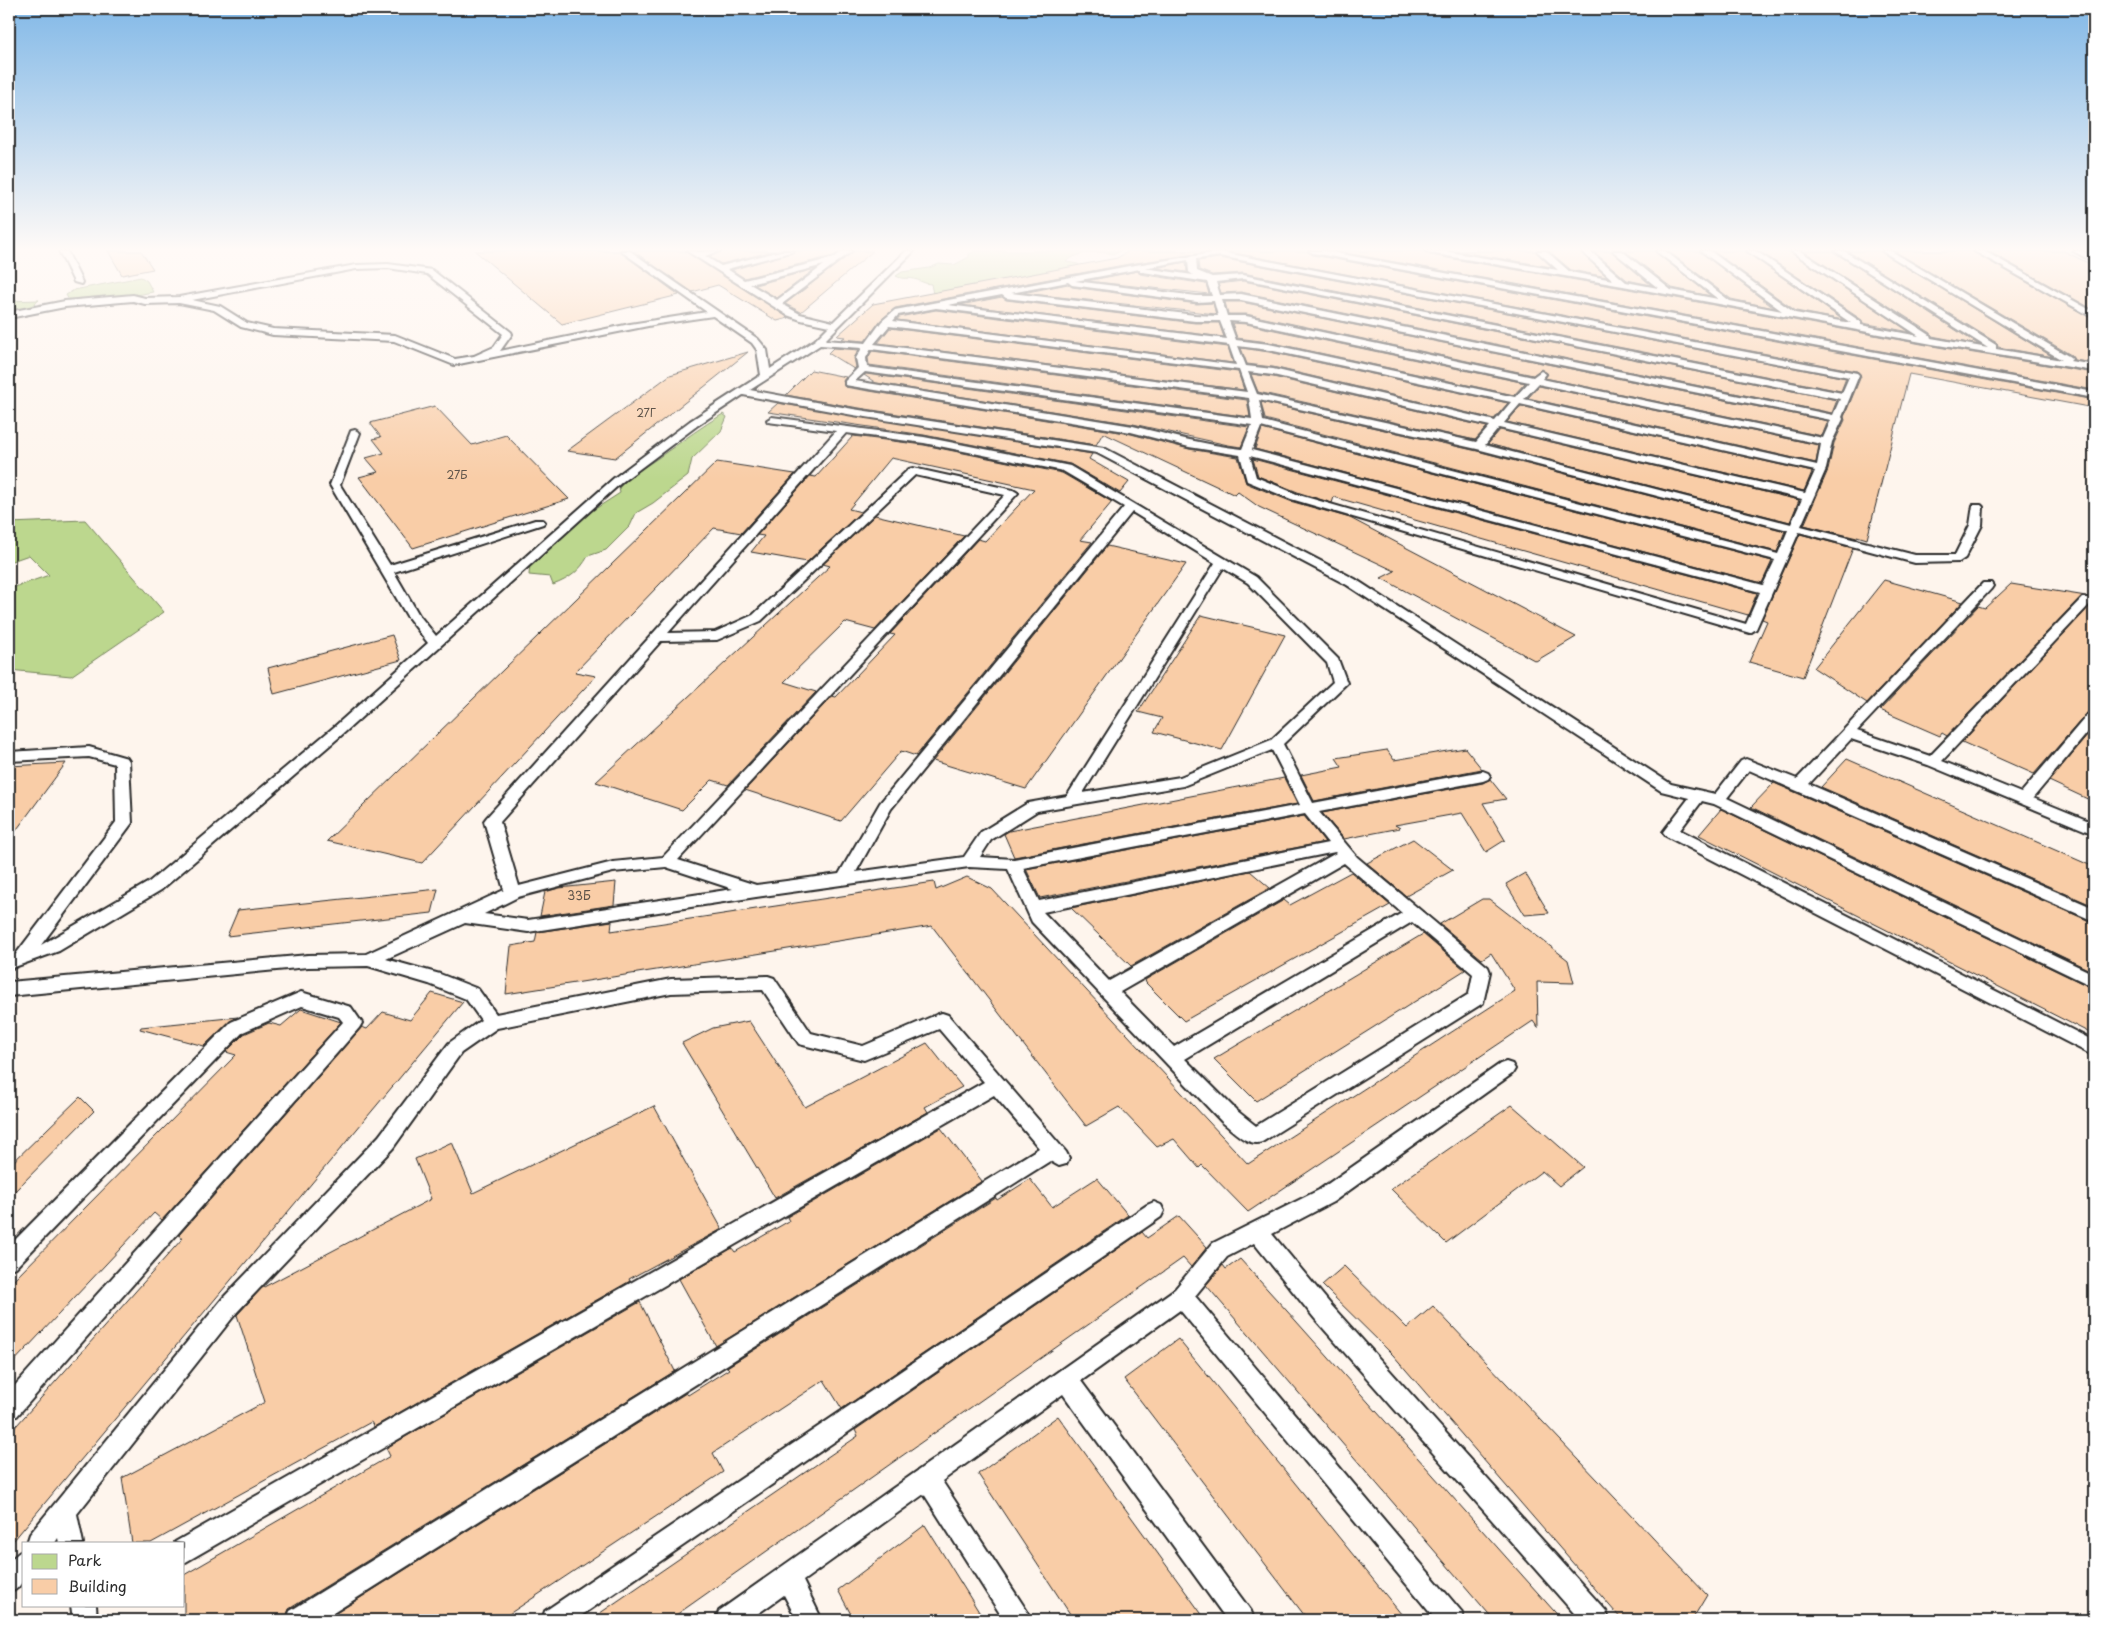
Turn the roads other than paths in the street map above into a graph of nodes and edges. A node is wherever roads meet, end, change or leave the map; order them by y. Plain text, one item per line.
1 (253, 327) edge
2 (499, 327) edge
3 (620, 327) edge
4 (736, 327) edge
5 (833, 327) edge
6 (882, 327) edge
7 (916, 327) edge
8 (1101, 327) edge
9 (1227, 327) edge
10 (1284, 327) edge
11 (1417, 327) edge
12 (1456, 327) edge
13 (1574, 327) edge
14 (1604, 327) edge
15 (1725, 327) edge
16 (1857, 327) edge
17 (1911, 327) edge
18 (1961, 327) edge
19 (2013, 327) edge
20 (1863, 328) joint
21 (1932, 341) junction
22 (818, 342) junction
23 (1234, 343) junction
24 (868, 346) junction
25 (1998, 350) junction
26 (1557, 351) junction
27 (476, 358) junction
28 (2077, 365) junction
29 (2094, 368) edge
30 (863, 369) junction
31 (1243, 370) junction
32 (766, 376) junction
33 (1537, 380) junction
34 (743, 392) junction
35 (2094, 395) edge
36 (1253, 396) junction
37 (1845, 397) junction
38 (1519, 401) junction
39 (1838, 418) junction
40 (772, 420) dead end
41 (1258, 423) junction
42 (1499, 425) junction
43 (844, 430) junction
44 (355, 433) dead end
45 (1827, 442) junction
46 (1478, 446) junction
47 (1246, 452) junction
48 (1821, 469) junction
49 (1809, 497) junction
50 (1130, 507) junction
51 (1977, 507) dead end
52 (538, 522) dead end
53 (1796, 527) junction
54 (1781, 558) junction
55 (1222, 562) junction
56 (387, 570) junction
57 (1987, 586) dead end
58 (1767, 590) junction
59 (2086, 601) dead end
60 (657, 636) junction
61 (435, 644) junction
62 (2094, 716) edge
63 (1848, 733) junction
64 (1276, 742) junction
65 (9, 756) edge
66 (1933, 762) junction
67 (1483, 776) dead end
68 (1799, 784) junction
69 (1699, 795) junction
70 (2024, 799) junction
71 (1718, 800) junction
72 (1071, 801) junction
73 (1309, 809) junction
74 (2094, 829) edge
75 (1342, 850) junction
76 (667, 862) junction
77 (969, 862) junction
78 (1014, 864) junction
79 (844, 879) junction
80 (756, 891) junction
81 (512, 893) junction
82 (1034, 908) junction
83 (1414, 914) junction
84 (2094, 915) edge
85 (464, 917) junction
86 (23, 957) junction
87 (368, 960) junction
88 (9, 963) edge
89 (2094, 982) edge
90 (9, 989) edge
91 (1108, 990) junction
92 (492, 1022) junction
93 (2094, 1049) edge
94 (1173, 1057) junction
95 (1506, 1069) dead end
96 (997, 1084) junction
97 (1154, 1211) dead end
98 (1257, 1231) junction
99 (9, 1260) edge
100 (1182, 1296) junction
101 (1066, 1379) junction
102 (9, 1408) edge
103 (927, 1478) junction
104 (65, 1511) junction
105 (41, 1542) edge
106 (71, 1542) edge
107 (185, 1550) edge
108 (22, 1565) edge
109 (788, 1578) junction
110 (9, 1581) edge
111 (299, 1620) edge
112 (554, 1620) edge
113 (728, 1620) edge
114 (810, 1620) edge
115 (1018, 1620) edge
116 (1242, 1620) edge
117 (1452, 1620) edge
118 (1597, 1620) edge

1 - 27 lane
2 - 27 lane
3 - 27 lane
4 - 32 lane
5 - 22 lane
6 - 24 lane
7 - 31 lane
8 - 23 lane
9 - 23 lane
10 - 33 lane
11 - 26 lane
12 - 26 lane
13 - 26 lane
14 - 37 lane
15 - 35 lane
16 - 20 lane
17 - 21 lane
18 - 25 lane
19 - 28 lane
20 - 21 lane
21 - 25 lane
22 - 24 lane
22 - 32 lane
23 - 31 lane
23 - 38 lane
24 - 30 lane
24 - 36 lane
25 - 28 lane
26 - 33 lane
26 - 37 lane
26 - 39 lane
28 - 29 lane
30 - 41 lane
30 - 47 lane
31 - 36 lane
31 - 42 lane
32 - 34 lane
33 - 38 lane
33 - 45 lane
34 - 61 lane
34 - 69 lane
36 - 41 lane
36 - 46 lane
37 - 39 lane
38 - 42 lane
38 - 48 lane
39 - 45 lane
40 - 43 lane
41 - 47 lane
41 - 54 lane
42 - 46 lane
42 - 49 lane
43 - 50 lane
43 - 60 lane
44 - 56 lane
45 - 48 lane
46 - 53 lane
47 - 58 lane
47 - 58 lane
48 - 49 lane
49 - 53 lane
50 - 55 lane
50 - 79 lane
51 - 53 lane
52 - 56 lane
53 - 54 lane
54 - 58 lane
55 - 64 lane
55 - 72 lane
56 - 61 lane
57 - 63 lane
59 - 66 lane
60 - 76 lane
60 - 81 lane
61 - 86 lane
62 - 70 lane
63 - 66 lane
63 - 68 lane
64 - 72 lane
64 - 73 lane
65 - 86 lane
66 - 70 lane
67 - 73 lane
68 - 71 lane
68 - 84 lane
69 - 71 lane
69 - 93 lane
70 - 74 lane
71 - 89 lane
72 - 77 lane
73 - 75 lane
73 - 78 lane
75 - 82 lane
75 - 83 lane
75 - 91 lane
76 - 80 lane
76 - 81 lane
77 - 78 lane
77 - 79 lane
78 - 82 lane
79 - 80 lane
80 - 85 lane
81 - 85 lane
82 - 91 lane
83 - 94 lane
83 - 94 lane
85 - 87 lane
86 - 88 lane
87 - 90 lane
87 - 92 lane
91 - 94 lane
92 - 96 lane
92 - 104 lane
95 - 98 lane
96 - 107 lane
96 - 111 lane
97 - 112 lane
98 - 100 lane
98 - 118 lane
99 - 102 lane
100 - 101 lane
100 - 117 lane
101 - 103 lane
101 - 116 lane
103 - 109 lane
103 - 115 lane
104 - 105 lane
104 - 106 lane
108 - 110 lane
109 - 113 lane
109 - 114 lane

